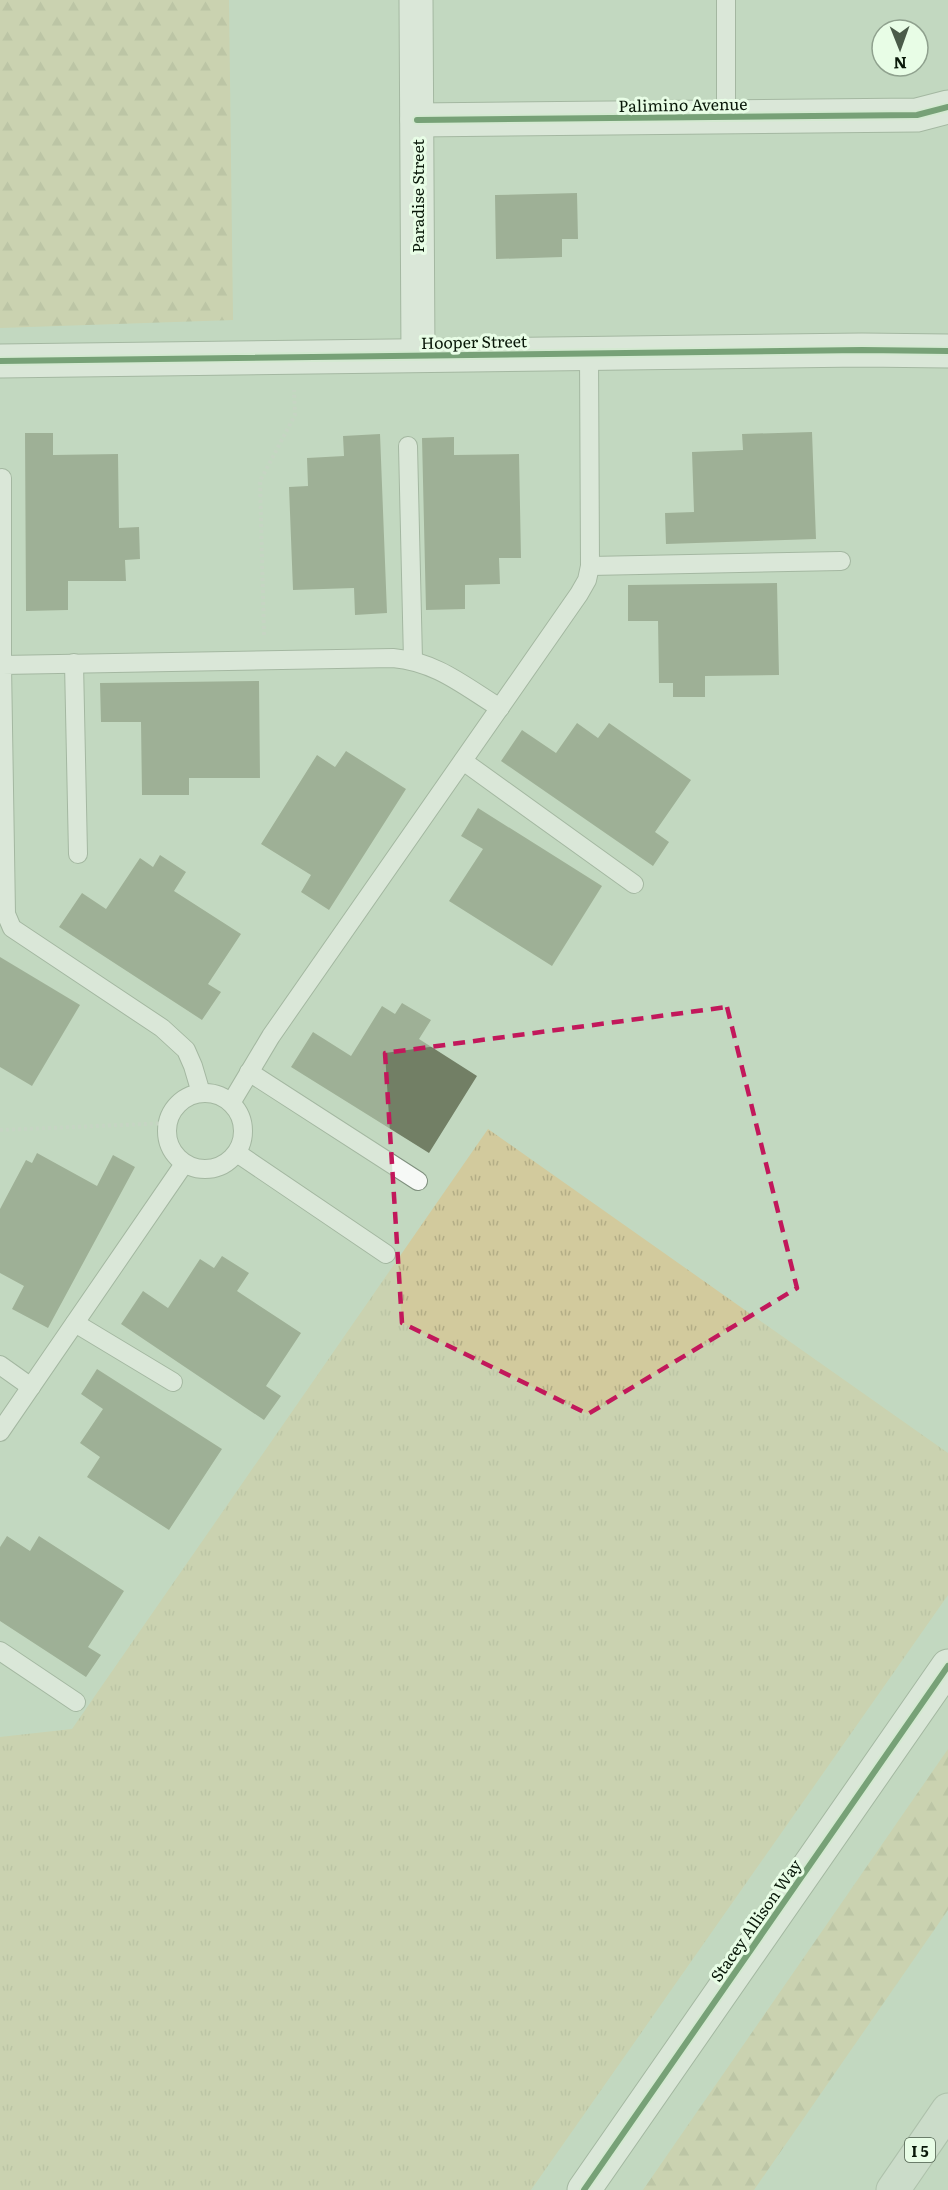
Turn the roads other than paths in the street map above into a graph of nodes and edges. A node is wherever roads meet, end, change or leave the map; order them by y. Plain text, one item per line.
1 (416, 0) edge
2 (726, 0) edge
3 (948, 107) edge
4 (726, 117) junction
5 (417, 120) junction
6 (948, 351) edge
7 (589, 353) junction
8 (418, 355) junction
9 (0, 361) edge
10 (408, 446) dead end
11 (2, 478) dead end
12 (841, 561) dead end
13 (590, 566) junction
14 (413, 660) junction
15 (74, 663) junction
16 (2, 665) junction
17 (500, 708) junction
18 (463, 761) junction
19 (78, 854) dead end
20 (634, 884) dead end
21 (249, 1072) junction
22 (201, 1093) junction
23 (231, 1103) junction
24 (237, 1153) junction
25 (184, 1164) junction
26 (418, 1181) dead end
27 (386, 1254) dead end
28 (75, 1323) junction
29 (0, 1365) edge
30 (174, 1382) dead end
31 (31, 1387) junction
32 (0, 1432) edge
33 (0, 1651) edge
34 (948, 1666) edge
35 (76, 1702) dead end
36 (948, 2110) edge
37 (584, 2190) edge
38 (892, 2190) edge

1 - 5 street, Paradise Street
2 - 4 lane
3 - 4 street, Palimino Avenue
4 - 5 street, Palimino Avenue
5 - 8 street, Paradise Street
6 - 7 street, Hooper Street
7 - 8 street, Hooper Street
7 - 13 lane
8 - 9 street, Hooper Street
10 - 14 lane
11 - 16 lane
12 - 13 lane
13 - 17 lane
14 - 15 lane
14 - 17 lane
15 - 16 lane
15 - 19 lane
16 - 22 lane
17 - 18 lane
18 - 20 lane
18 - 21 lane
21 - 23 lane
21 - 26 lane
22 - 23 lane
22 - 25 lane
23 - 24 lane
24 - 25 lane
24 - 27 lane
25 - 28 lane
28 - 30 lane
28 - 31 lane
29 - 31 lane
31 - 32 lane
33 - 35 lane
34 - 37 street, Stacey Allison Way
36 - 38 highway, I 5

